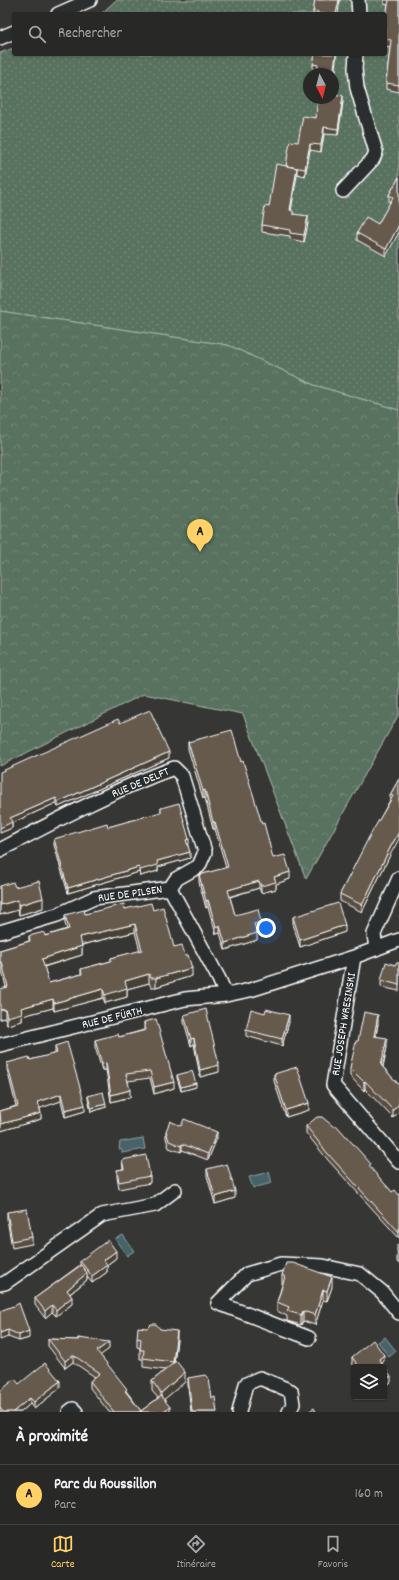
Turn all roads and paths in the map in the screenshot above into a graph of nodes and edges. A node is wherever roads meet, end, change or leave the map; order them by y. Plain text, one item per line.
1 (90, 0) edge
2 (358, 0) edge
3 (74, 3) edge
4 (61, 12) edge
5 (359, 12) edge
6 (12, 33) edge
7 (0, 38) edge
8 (356, 56) edge
9 (343, 191) dead end
10 (0, 850) edge
11 (399, 878) edge
12 (170, 888) junction
13 (0, 932) edge
14 (399, 940) edge
15 (376, 949) junction
16 (354, 957) junction
17 (226, 995) junction
18 (0, 1046) edge
19 (399, 1162) edge
20 (175, 1190) dead end
21 (0, 1284) edge
22 (399, 1313) edge
23 (310, 1338) dead end
24 (69, 1412) edge
25 (76, 1412) edge
26 (239, 1412) edge
27 (289, 1412) edge

1 - 3 street
2 - 5 street
3 - 4 street
6 - 7 street
8 - 9 street
10 - 12 street, RUE DE DELFT
11 - 15 street
12 - 13 street, RUE DE PILSEN
12 - 17 street, RUE DE PILSEN
14 - 15 street, RUE DE FÜRTH
15 - 16 street, RUE DE FÜRTH
16 - 17 street, RUE DE FÜRTH
16 - 19 street, RUE JOSEPH WRESINSKI
17 - 18 street, RUE DE FÜRTH
20 - 21 street
22 - 23 street
24 - 25 street
26 - 27 street

